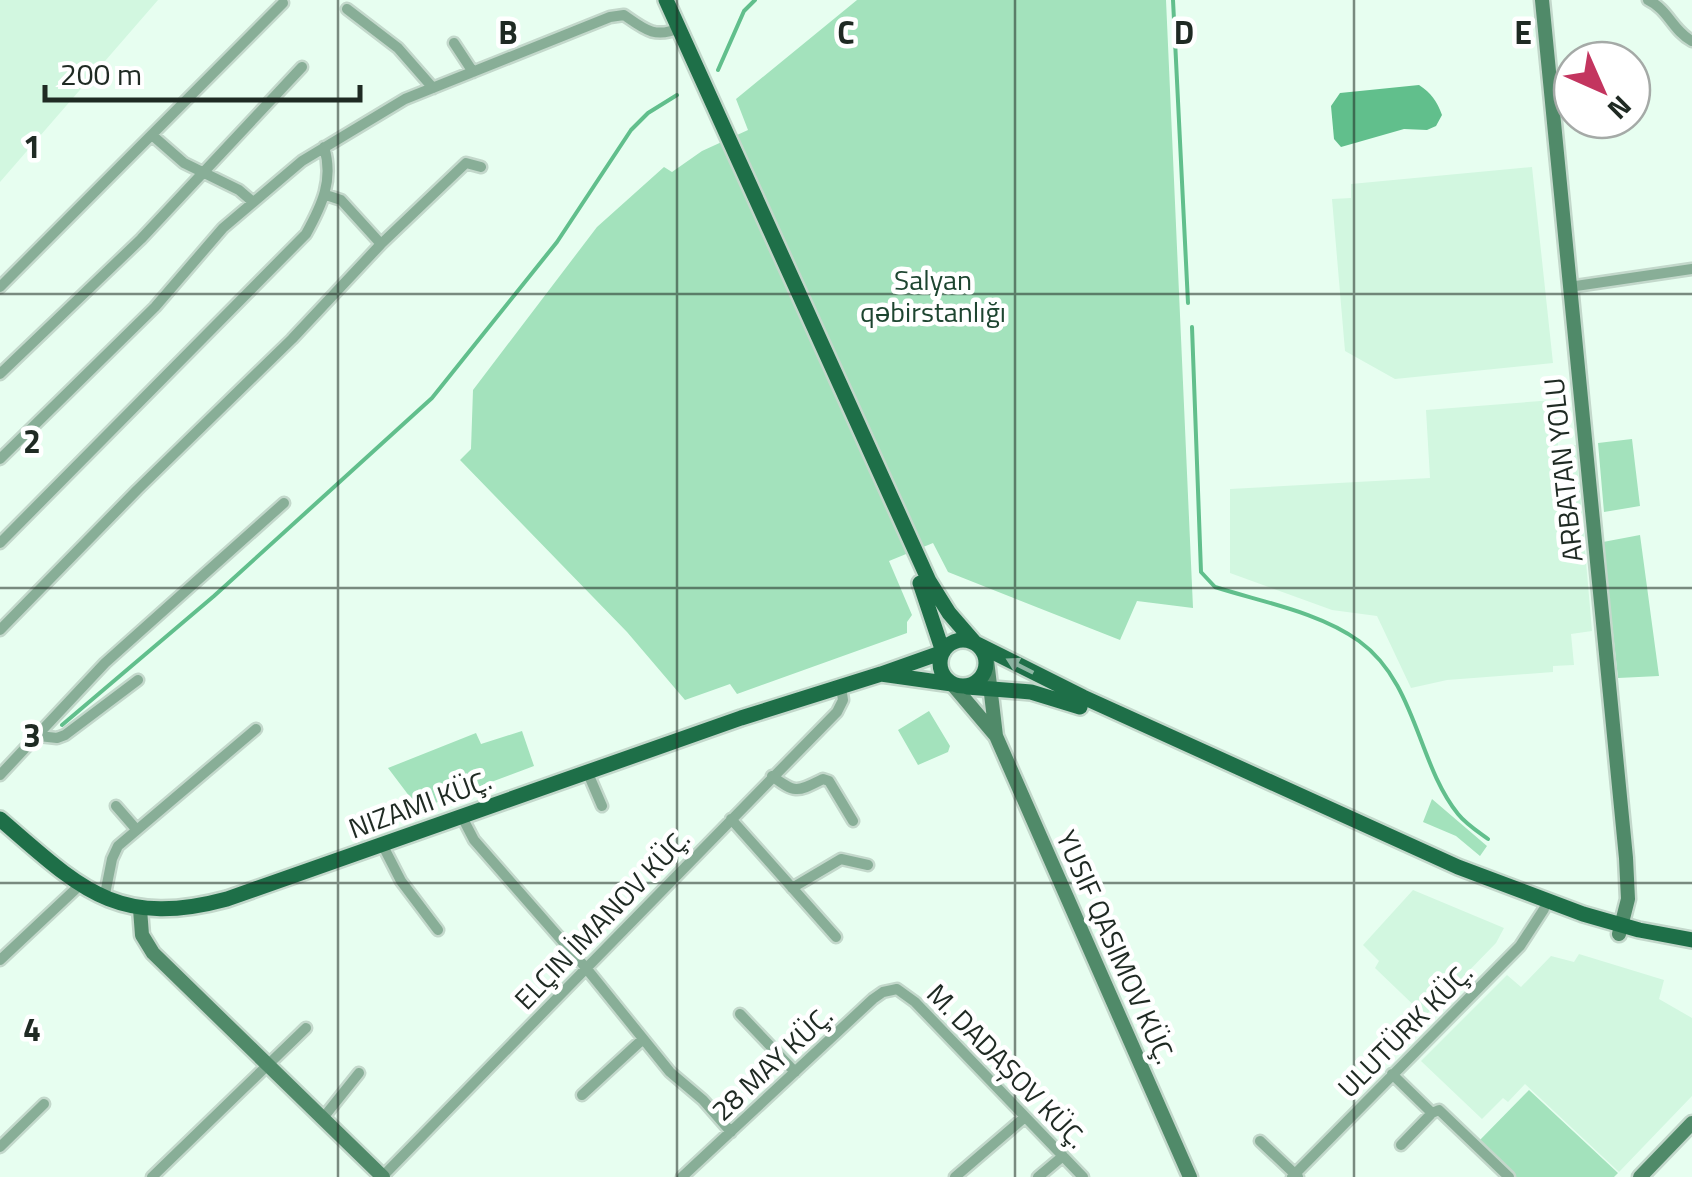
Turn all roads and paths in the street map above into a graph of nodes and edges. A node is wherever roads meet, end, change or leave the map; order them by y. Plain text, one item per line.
1 (656, 0) edge
2 (666, 0) edge
3 (1542, 0) edge
4 (1648, 0) edge
5 (283, 2) dead end
6 (347, 9) dead end
7 (675, 30) junction
8 (1692, 41) edge
9 (454, 42) dead end
10 (302, 67) dead end
11 (474, 72) junction
12 (433, 88) junction
13 (152, 135) junction
14 (324, 147) junction
15 (480, 167) dead end
16 (204, 173) junction
17 (326, 194) junction
18 (252, 202) junction
19 (381, 244) junction
20 (1692, 269) edge
21 (0, 287) edge
22 (1569, 287) junction
23 (0, 374) edge
24 (0, 459) edge
25 (284, 503) dead end
26 (0, 543) edge
27 (0, 630) edge
28 (975, 642) junction
29 (942, 652) junction
30 (987, 660) junction
31 (880, 674) junction
32 (138, 680) dead end
33 (840, 686) junction
34 (960, 686) junction
35 (990, 689) junction
36 (256, 729) dead end
37 (39, 736) junction
38 (996, 736) junction
39 (586, 771) junction
40 (0, 776) edge
41 (772, 776) junction
42 (116, 806) dead end
43 (602, 806) dead end
44 (461, 816) junction
45 (0, 819) edge
46 (730, 819) junction
47 (853, 821) dead end
48 (136, 829) junction
49 (382, 844) junction
50 (868, 864) dead end
51 (80, 885) junction
52 (792, 888) junction
53 (104, 899) junction
54 (140, 909) junction
55 (1544, 909) junction
56 (438, 930) dead end
57 (1620, 930) junction
58 (836, 937) dead end
59 (1692, 940) edge
60 (1692, 948) edge
61 (0, 960) edge
62 (586, 968) junction
63 (897, 990) joint
64 (740, 1014) dead end
65 (306, 1028) dead end
66 (643, 1039) junction
67 (267, 1065) junction
68 (795, 1072) junction
69 (359, 1073) dead end
70 (1392, 1074) junction
71 (582, 1095) dead end
72 (44, 1104) dead end
73 (1432, 1113) junction
74 (1025, 1117) junction
75 (322, 1118) junction
76 (1692, 1123) edge
77 (730, 1132) junction
78 (1260, 1141) dead end
79 (1401, 1145) dead end
80 (0, 1147) edge
81 (1063, 1156) junction
82 (1295, 1176) edge
83 (152, 1177) edge
84 (382, 1177) edge
85 (682, 1177) edge
86 (954, 1177) edge
87 (1038, 1177) edge
88 (1082, 1177) edge
89 (1190, 1177) edge
90 (1509, 1177) edge
91 (1640, 1177) edge

1 - 7 main road
2 - 7 main road
3 - 22 street, ARBATAN YOLU
4 - 8 street
5 - 13 street
6 - 12 street
7 - 11 street
7 - 28 main road
7 - 29 main road
9 - 11 street
10 - 16 street
11 - 12 street
12 - 14 street
13 - 16 street
13 - 21 street
14 - 17 street
14 - 18 street
15 - 19 street
16 - 18 street
16 - 23 street
17 - 19 street
17 - 26 street
18 - 24 street
19 - 27 street
20 - 22 street
22 - 57 street, ARBATAN YOLU
25 - 37 street
28 - 29 main road
28 - 30 main road
57 -> 28 main road
29 - 31 main road, NIZAMI KÜÇ.
29 - 34 main road
30 - 34 main road
30 - 35 street
31 - 33 main road, NIZAMI KÜÇ.
31 - 34 main road
32 - 37 street
33 - 39 main road, NIZAMI KÜÇ.
33 - 41 street, ELÇIN İMANOV KÜÇ.
34 - 35 main road
34 - 38 street
35 - 38 street
35 - 55 main road
36 - 48 street
37 - 40 street
38 - 89 street
39 - 43 street
39 - 44 main road, NIZAMI KÜÇ.
41 - 46 street, ELÇIN İMANOV KÜÇ.
41 - 47 street
42 - 48 street
44 - 49 main road, NIZAMI KÜÇ.
44 - 62 street
45 - 51 main road, NIZAMI KÜÇ.
46 - 52 street
46 - 62 street, ELÇIN İMANOV KÜÇ.
48 - 53 street
49 - 54 main road, NIZAMI KÜÇ.
49 - 56 street
50 - 52 street
51 - 53 main road, NIZAMI KÜÇ.
51 - 61 street
52 - 58 street
53 - 54 main road, NIZAMI KÜÇ.
54 - 67 street
55 - 57 main road
55 - 70 street, ULUTÜRK KÜÇ.
57 - 59 main road
57 - 60 main road
62 - 66 street
62 - 84 street, ELÇIN İMANOV KÜÇ.
63 - 68 street, 28 MAY KÜÇ.
63 - 74 street, M. DADAŞOV KÜÇ.
64 - 68 street
65 - 67 street
66 - 71 street
66 - 77 street
67 - 75 street
67 - 83 street
68 - 77 street, 28 MAY KÜÇ.
69 - 75 street
70 - 73 street
70 - 82 street, ULUTÜRK KÜÇ.
72 - 80 street
73 - 79 street
73 - 90 street
74 - 81 street, M. DADAŞOV KÜÇ.
74 - 86 street
75 - 84 street
76 - 91 street
77 - 85 street, 28 MAY KÜÇ.
78 - 82 street
81 - 87 street
81 - 88 street, M. DADAŞOV KÜÇ.

